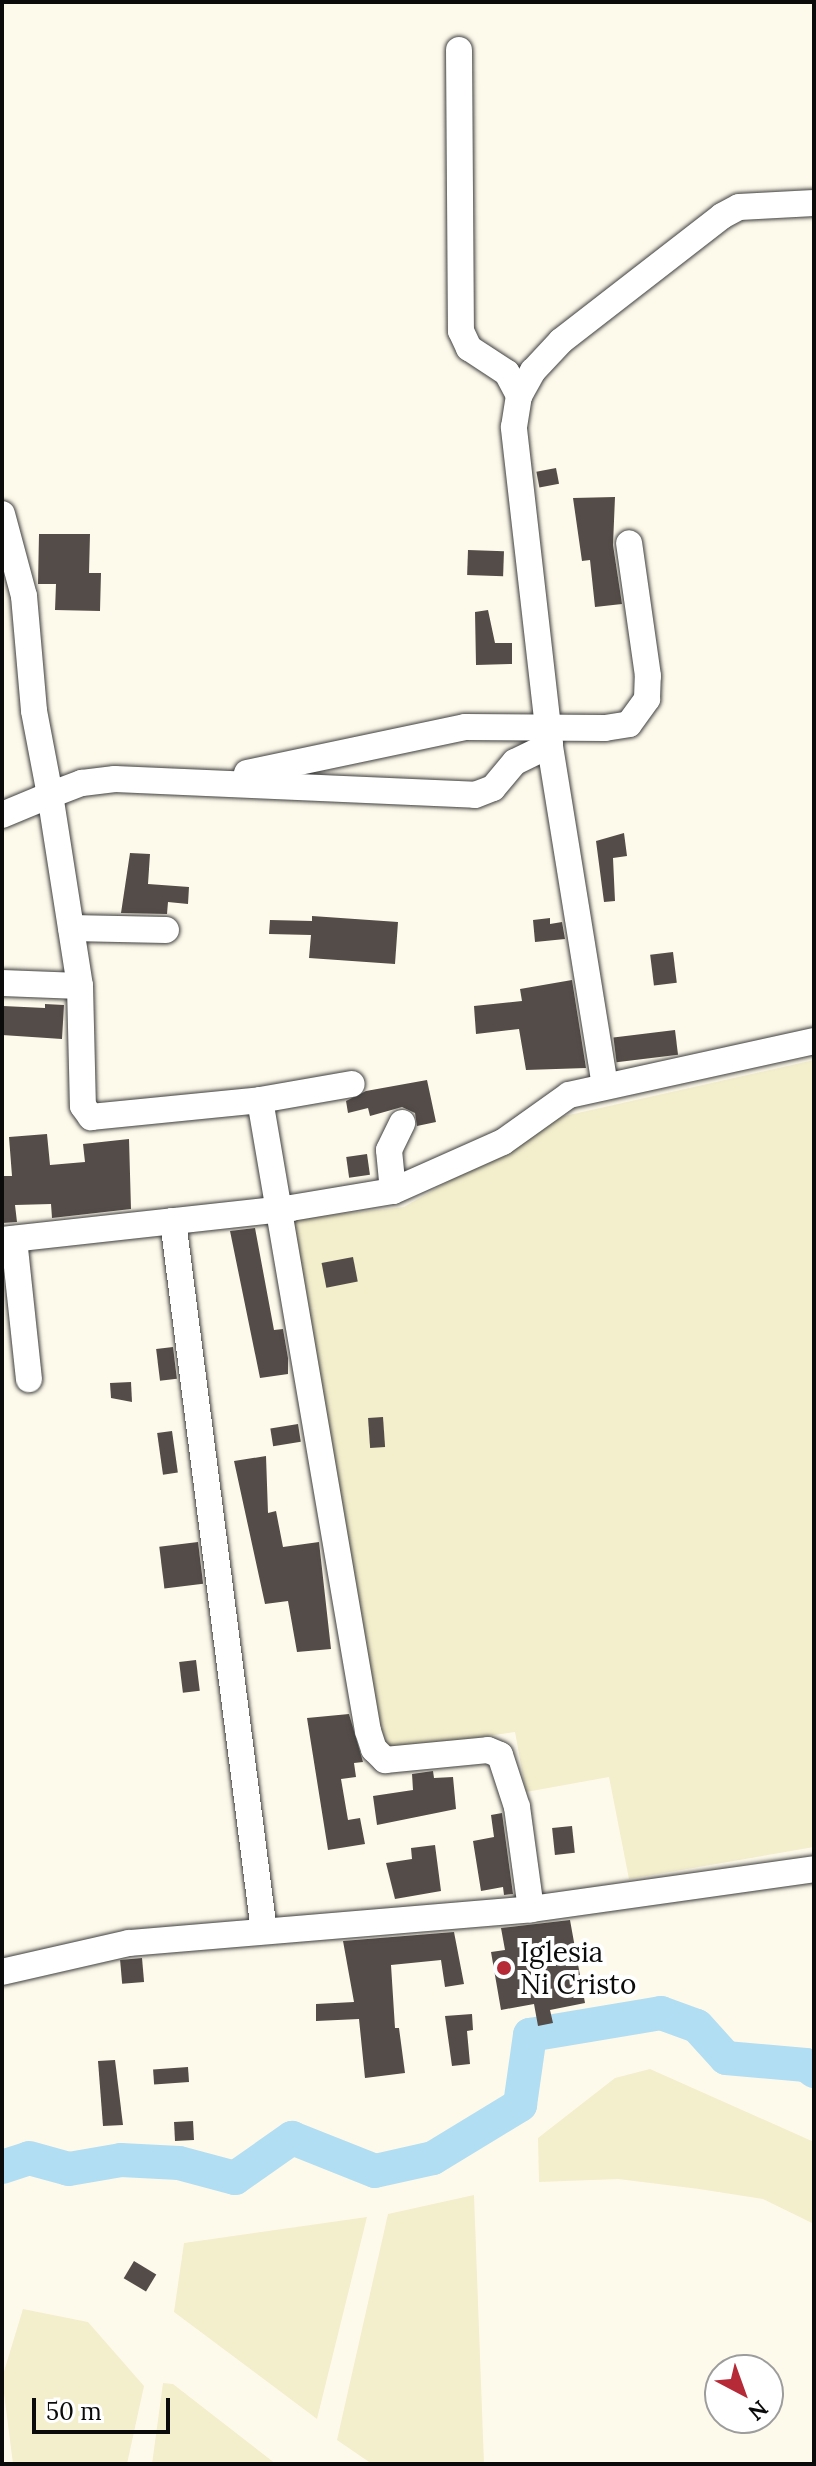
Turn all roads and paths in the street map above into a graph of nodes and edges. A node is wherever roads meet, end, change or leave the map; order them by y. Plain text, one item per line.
1 (459, 50) dead end
2 (814, 203) edge
3 (519, 396) junction
4 (2, 514) edge
5 (629, 543) dead end
6 (550, 737) junction
7 (213, 780) junction
8 (50, 795) junction
9 (2, 815) edge
10 (71, 928) junction
11 (166, 930) dead end
12 (2, 983) edge
13 (80, 986) junction
14 (814, 1041) edge
15 (352, 1084) dead end
16 (605, 1086) junction
17 (260, 1100) junction
18 (402, 1123) dead end
19 (393, 1191) junction
20 (282, 1209) junction
21 (173, 1221) junction
22 (8, 1240) edge
23 (29, 1379) dead end
24 (814, 1869) edge
25 (531, 1909) junction
26 (264, 1931) junction
27 (2, 1972) edge

1 - 3 street
2 - 3 street
3 - 6 street
4 - 8 street
5 - 6 street
6 - 7 street
6 - 7 street
6 - 16 street
7 - 8 street
8 - 9 street
8 - 10 street
10 - 11 street
10 - 13 street
12 - 13 street
13 - 17 street
14 - 16 street
15 - 17 street
16 - 19 street
17 - 20 street
18 - 19 street
19 - 20 street
20 - 21 street
20 - 25 street
21 - 22 street
21 - 26 street
22 - 23 street
24 - 25 street
25 - 26 street
26 - 27 street

